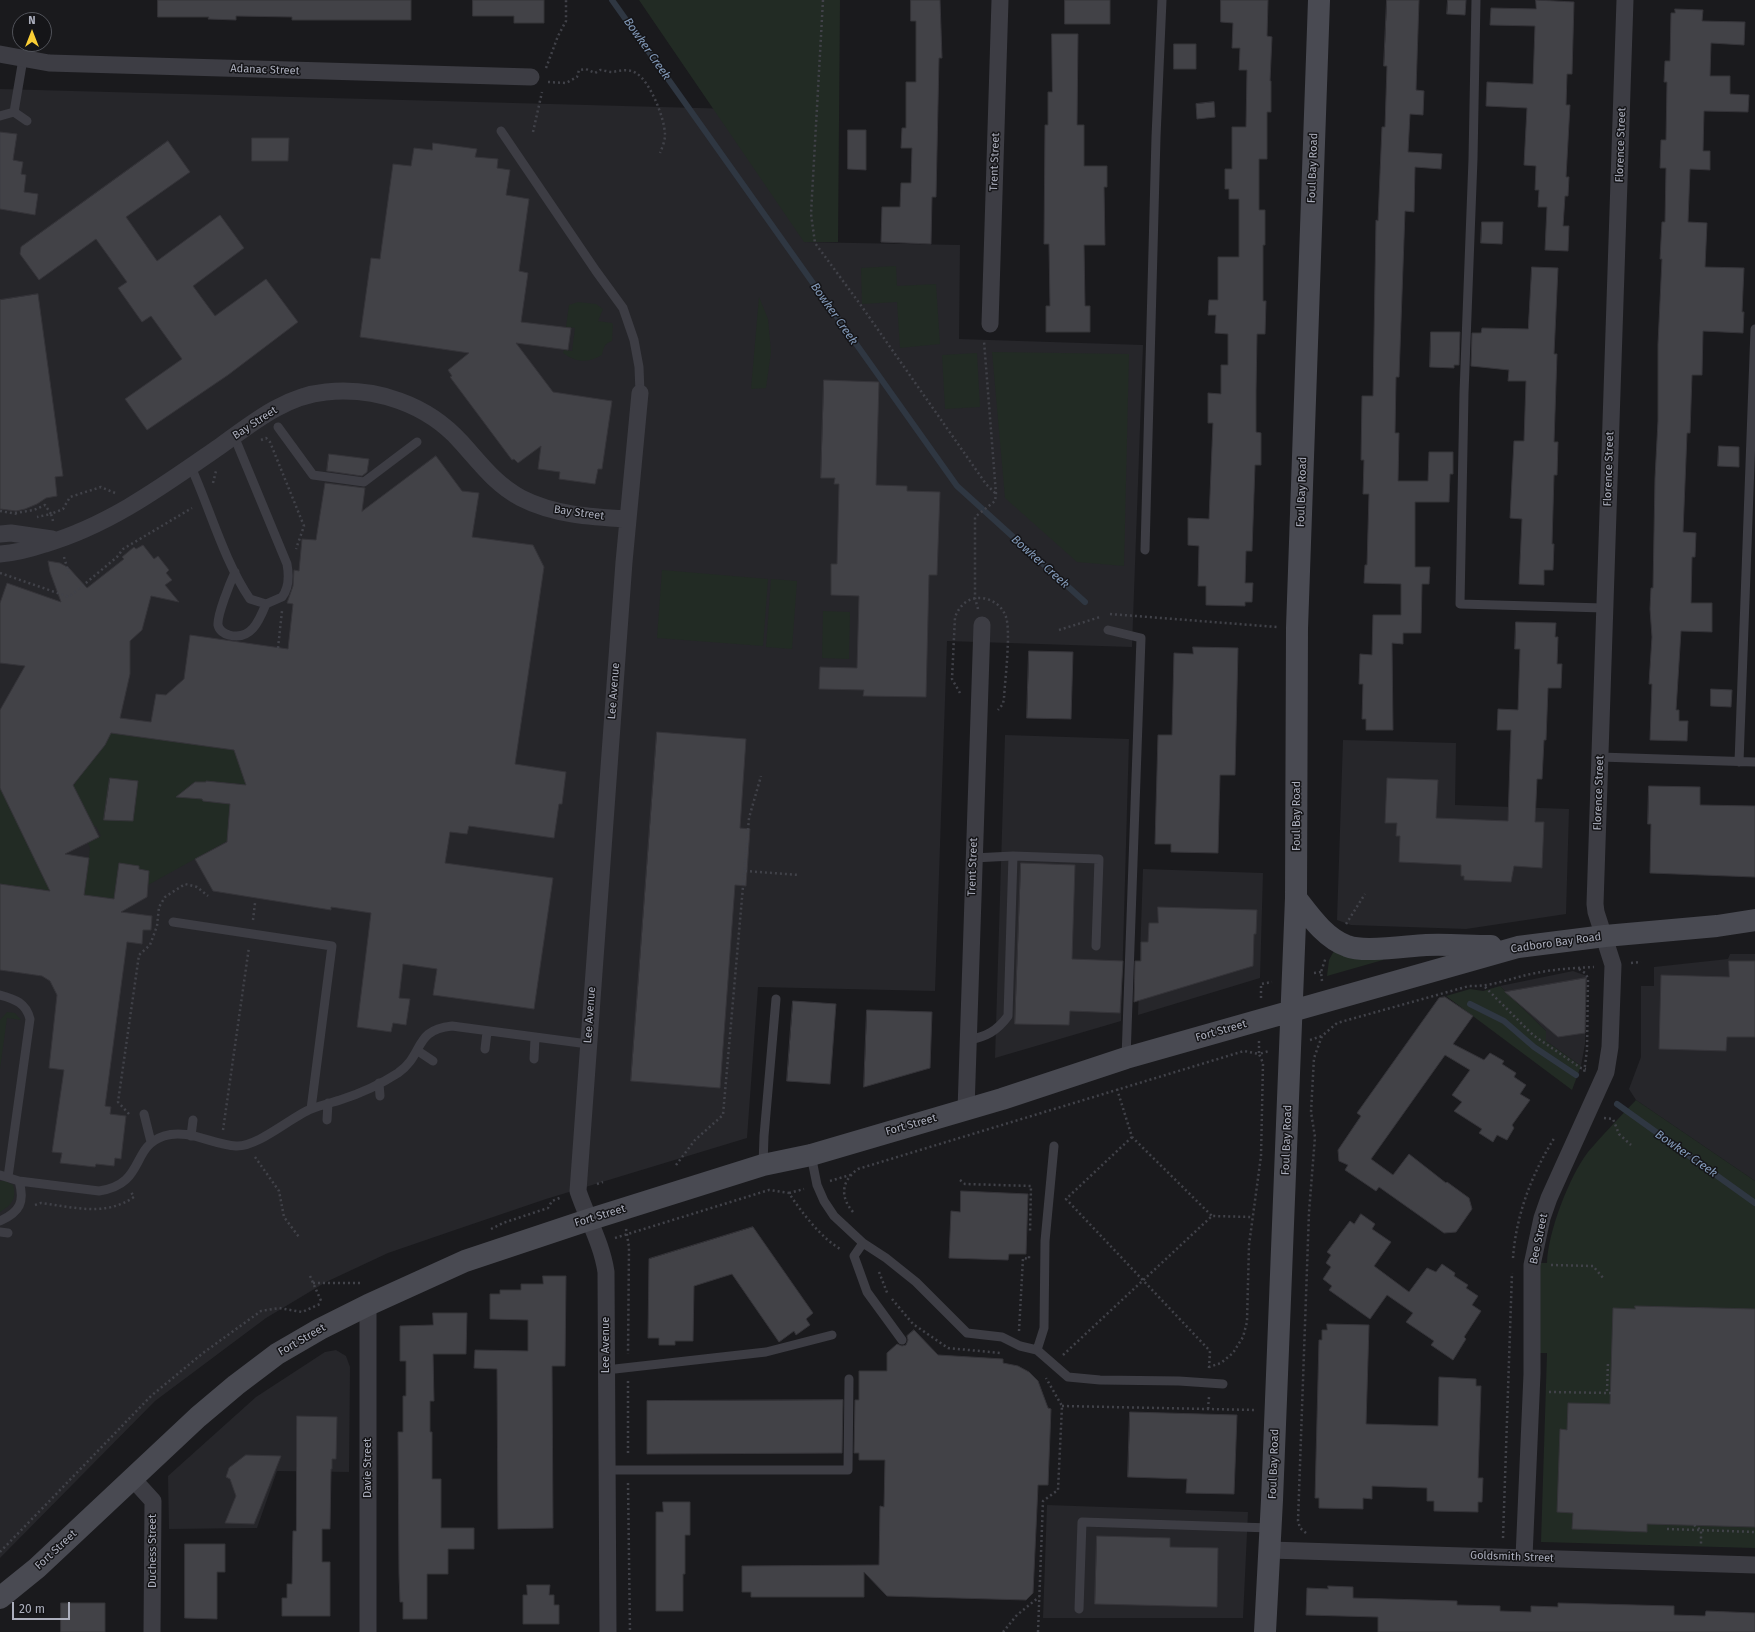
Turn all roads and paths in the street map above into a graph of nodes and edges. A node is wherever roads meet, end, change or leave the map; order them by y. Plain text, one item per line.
1 (566, 0) edge
2 (823, 0) edge
3 (1000, 0) edge
4 (1162, 0) edge
5 (1319, 0) edge
6 (1476, 0) edge
7 (1625, 0) edge
8 (0, 54) edge
9 (23, 59) junction
10 (541, 79) junction
11 (14, 112) junction
12 (0, 116) edge
13 (27, 121) dead end
14 (501, 131) dead end
15 (533, 132) dead end
16 (660, 153) dead end
17 (990, 324) joint
18 (1755, 329) edge
19 (640, 394) joint
20 (251, 424) junction
21 (278, 427) dead end
22 (234, 436) junction
23 (260, 440) junction
24 (417, 442) dead end
25 (242, 453) junction
26 (190, 467) junction
27 (996, 494) junction
28 (205, 497) junction
29 (15, 513) dead end
30 (51, 514) dead end
31 (628, 519) junction
32 (0, 534) edge
33 (58, 540) junction
34 (1145, 550) dead end
35 (0, 554) edge
36 (298, 554) dead end
37 (234, 572) junction
38 (0, 573) edge
39 (975, 598) dead end
40 (277, 600) junction
41 (266, 604) junction
42 (1604, 608) junction
43 (1109, 614) dead end
44 (1102, 616) dead end
45 (982, 625) dead end
46 (1297, 628) junction
47 (1059, 630) dead end
48 (1108, 630) dead end
49 (278, 648) dead end
50 (1600, 758) junction
51 (1739, 762) junction
52 (1755, 762) edge
53 (761, 776) dead end
54 (1013, 856) junction
55 (973, 858) junction
56 (745, 871) junction
57 (799, 875) dead end
58 (208, 896) dead end
59 (1296, 898) junction
60 (255, 902) dead end
61 (1755, 920) edge
62 (173, 922) dead end
63 (251, 934) junction
64 (1605, 936) junction
65 (1096, 946) dead end
66 (1518, 946) junction
67 (1578, 968) dead end
68 (1485, 987) junction
69 (0, 995) edge
70 (776, 999) dead end
71 (1292, 1010) junction
72 (487, 1032) junction
73 (535, 1038) junction
74 (968, 1040) junction
75 (588, 1044) junction
76 (485, 1049) dead end
77 (418, 1051) junction
78 (1126, 1058) junction
79 (534, 1059) dead end
80 (433, 1061) dead end
81 (1606, 1072) junction
82 (379, 1083) junction
83 (1117, 1089) junction
84 (380, 1096) dead end
85 (328, 1104) junction
86 (311, 1109) junction
87 (966, 1110) junction
88 (144, 1114) dead end
89 (1587, 1116) junction
90 (133, 1118) dead end
91 (193, 1120) dead end
92 (328, 1120) dead end
93 (191, 1136) junction
94 (1132, 1136) junction
95 (152, 1142) junction
96 (222, 1142) junction
97 (1631, 1145) dead end
98 (1054, 1146) dead end
99 (812, 1154) junction
100 (676, 1165) dead end
101 (763, 1165) junction
102 (4, 1176) edge
103 (19, 1180) junction
104 (960, 1180) dead end
105 (857, 1216) dead end
106 (1212, 1216) junction
107 (1252, 1217) junction
108 (588, 1220) junction
109 (0, 1221) edge
110 (1030, 1237) dead end
111 (863, 1243) junction
112 (1030, 1251) dead end
113 (854, 1256) junction
114 (886, 1258) junction
115 (1571, 1265) dead end
116 (310, 1276) dead end
117 (1604, 1279) dead end
118 (1142, 1281) junction
119 (313, 1283) junction
120 (362, 1283) dead end
121 (322, 1303) dead end
122 (368, 1305) junction
123 (832, 1335) dead end
124 (902, 1340) dead end
125 (1020, 1346) junction
126 (1038, 1350) junction
127 (1608, 1362) dead end
128 (1054, 1364) junction
129 (628, 1367) junction
130 (1209, 1367) junction
131 (606, 1370) junction
132 (849, 1379) dead end
133 (1209, 1383) junction
134 (1223, 1384) dead end
135 (1607, 1391) junction
136 (1611, 1393) dead end
137 (1531, 1395) junction
138 (1062, 1406) junction
139 (1208, 1409) junction
140 (1276, 1411) junction
141 (607, 1470) junction
142 (628, 1470) junction
143 (133, 1479) junction
144 (1694, 1525) dead end
145 (1271, 1528) junction
146 (1300, 1528) junction
147 (1667, 1529) dead end
148 (1701, 1530) junction
149 (1755, 1532) edge
150 (1309, 1535) dead end
151 (1702, 1536) dead end
152 (1499, 1540) dead end
153 (1524, 1540) junction
154 (1694, 1547) dead end
155 (1701, 1547) dead end
156 (1270, 1550) junction
157 (1299, 1551) junction
158 (1524, 1557) junction
159 (1755, 1565) edge
160 (1039, 1597) junction
161 (0, 1598) edge
162 (1079, 1609) dead end
163 (152, 1632) edge
164 (368, 1632) edge
165 (608, 1632) edge
166 (630, 1632) edge
167 (1003, 1632) edge
168 (1038, 1632) edge
169 (1265, 1632) edge

1 - 10 path
2 - 27 path
3 - 17 street, Trent Street
4 - 34 lane
5 - 46 main road, Foul Bay Road
6 - 42 lane
7 - 42 street, Florence Street
8 - 9 street, Adanac Street
9 - 10 street, Adanac Street
9 - 11 lane
10 - 15 path
10 - 16 path
11 - 12 lane
11 - 13 lane
14 - 19 lane
17 - 27 path
18 - 51 lane
19 - 31 street, Lee Avenue
20 - 22 street, Bay Street
20 - 23 path
20 - 31 street, Bay Street
21 - 24 lane
22 - 25 lane
22 - 26 street, Bay Street
23 - 25 path
23 - 36 path
25 - 28 path
25 - 40 lane
26 - 28 lane
26 - 33 street, Bay Street
27 - 39 path
28 - 37 lane
28 - 38 path
29 - 30 path
31 - 75 street, Lee Avenue
32 - 33 street
33 - 35 street, Bay Street
37 - 41 lane
37 - 41 lane
40 - 41 lane
40 - 49 path
42 - 50 street, Florence Street
43 - 46 path
44 - 47 path
45 - 55 street, Trent Street
46 - 59 main road, Foul Bay Road
48 - 78 lane
50 - 51 lane
50 - 64 street, Florence Street
51 - 52 lane
53 - 56 path
54 - 55 lane
54 - 65 lane
54 - 74 lane
55 - 74 street, Trent Street
56 - 57 path
56 - 100 path
58 - 90 path
59 - 66 main road
59 - 71 main road, Foul Bay Road
60 - 63 path
61 - 64 main road, Cadboro Bay Road
62 - 63 lane
63 - 86 lane
63 - 96 path
64 - 66 main road, Cadboro Bay Road
64 - 81 street, Bee Street
66 - 71 main road, Cadboro Bay Road
67 - 68 path
68 - 81 path
68 - 146 path
69 - 102 lane
70 - 101 lane
71 - 78 main road, Fort Street
71 - 140 main road, Foul Bay Road
72 - 73 lane
72 - 76 lane
72 - 77 lane
73 - 75 lane
73 - 79 lane
74 - 87 street, Trent Street
75 - 108 street, Lee Avenue
77 - 80 lane
77 - 82 lane
78 - 87 main road, Fort Street
81 - 89 street, Bee Street
82 - 84 lane
82 - 85 lane
83 - 94 path
83 - 105 path
83 - 107 path
85 - 86 lane
85 - 92 lane
86 - 96 lane
87 - 99 main road, Fort Street
88 - 95 lane
89 - 97 path
89 - 137 street, Bee Street
91 - 93 lane
93 - 95 lane
93 - 96 lane
94 - 106 path
94 - 118 path
95 - 103 lane
98 - 126 lane
99 - 101 main road, Fort Street
99 - 111 lane
101 - 108 main road, Fort Street
102 - 103 lane
103 - 109 lane
104 - 110 path
106 - 107 path
106 - 118 path
107 - 130 path
108 - 122 main road, Fort Street
108 - 131 street, Lee Avenue
111 - 113 lane
111 - 114 lane
112 - 125 path
113 - 124 lane
113 - 129 path
114 - 125 lane
114 - 125 path
115 - 117 path
116 - 119 path
118 - 128 path
118 - 130 path
119 - 120 path
119 - 121 path
122 - 143 main road, Fort Street
122 - 164 street, Davie Street
123 - 129 lane
125 - 126 lane
126 - 128 lane
127 - 135 path
128 - 133 lane
128 - 138 path
129 - 131 lane
129 - 142 path
130 - 133 path
131 - 141 street, Lee Avenue
132 - 142 lane
133 - 134 lane
133 - 139 path
135 - 136 path
135 - 137 path
137 - 153 street, Bee Street
138 - 139 path
138 - 160 path
139 - 140 path
140 - 145 main road, Foul Bay Road
141 - 142 lane
141 - 165 street, Lee Avenue
142 - 166 path
143 - 161 main road, Fort Street
143 - 163 street, Duchess Street
144 - 148 path
145 - 156 main road, Foul Bay Road
145 - 162 lane
146 - 150 path
146 - 157 path
147 - 148 path
148 - 149 path
148 - 151 path
152 - 153 path
153 - 158 street, Bee Street
154 - 155 path
156 - 157 street, Goldsmith Street
156 - 169 main road, Foul Bay Road
157 - 158 street, Goldsmith Street
158 - 159 street, Goldsmith Street
160 - 167 path
160 - 168 path

